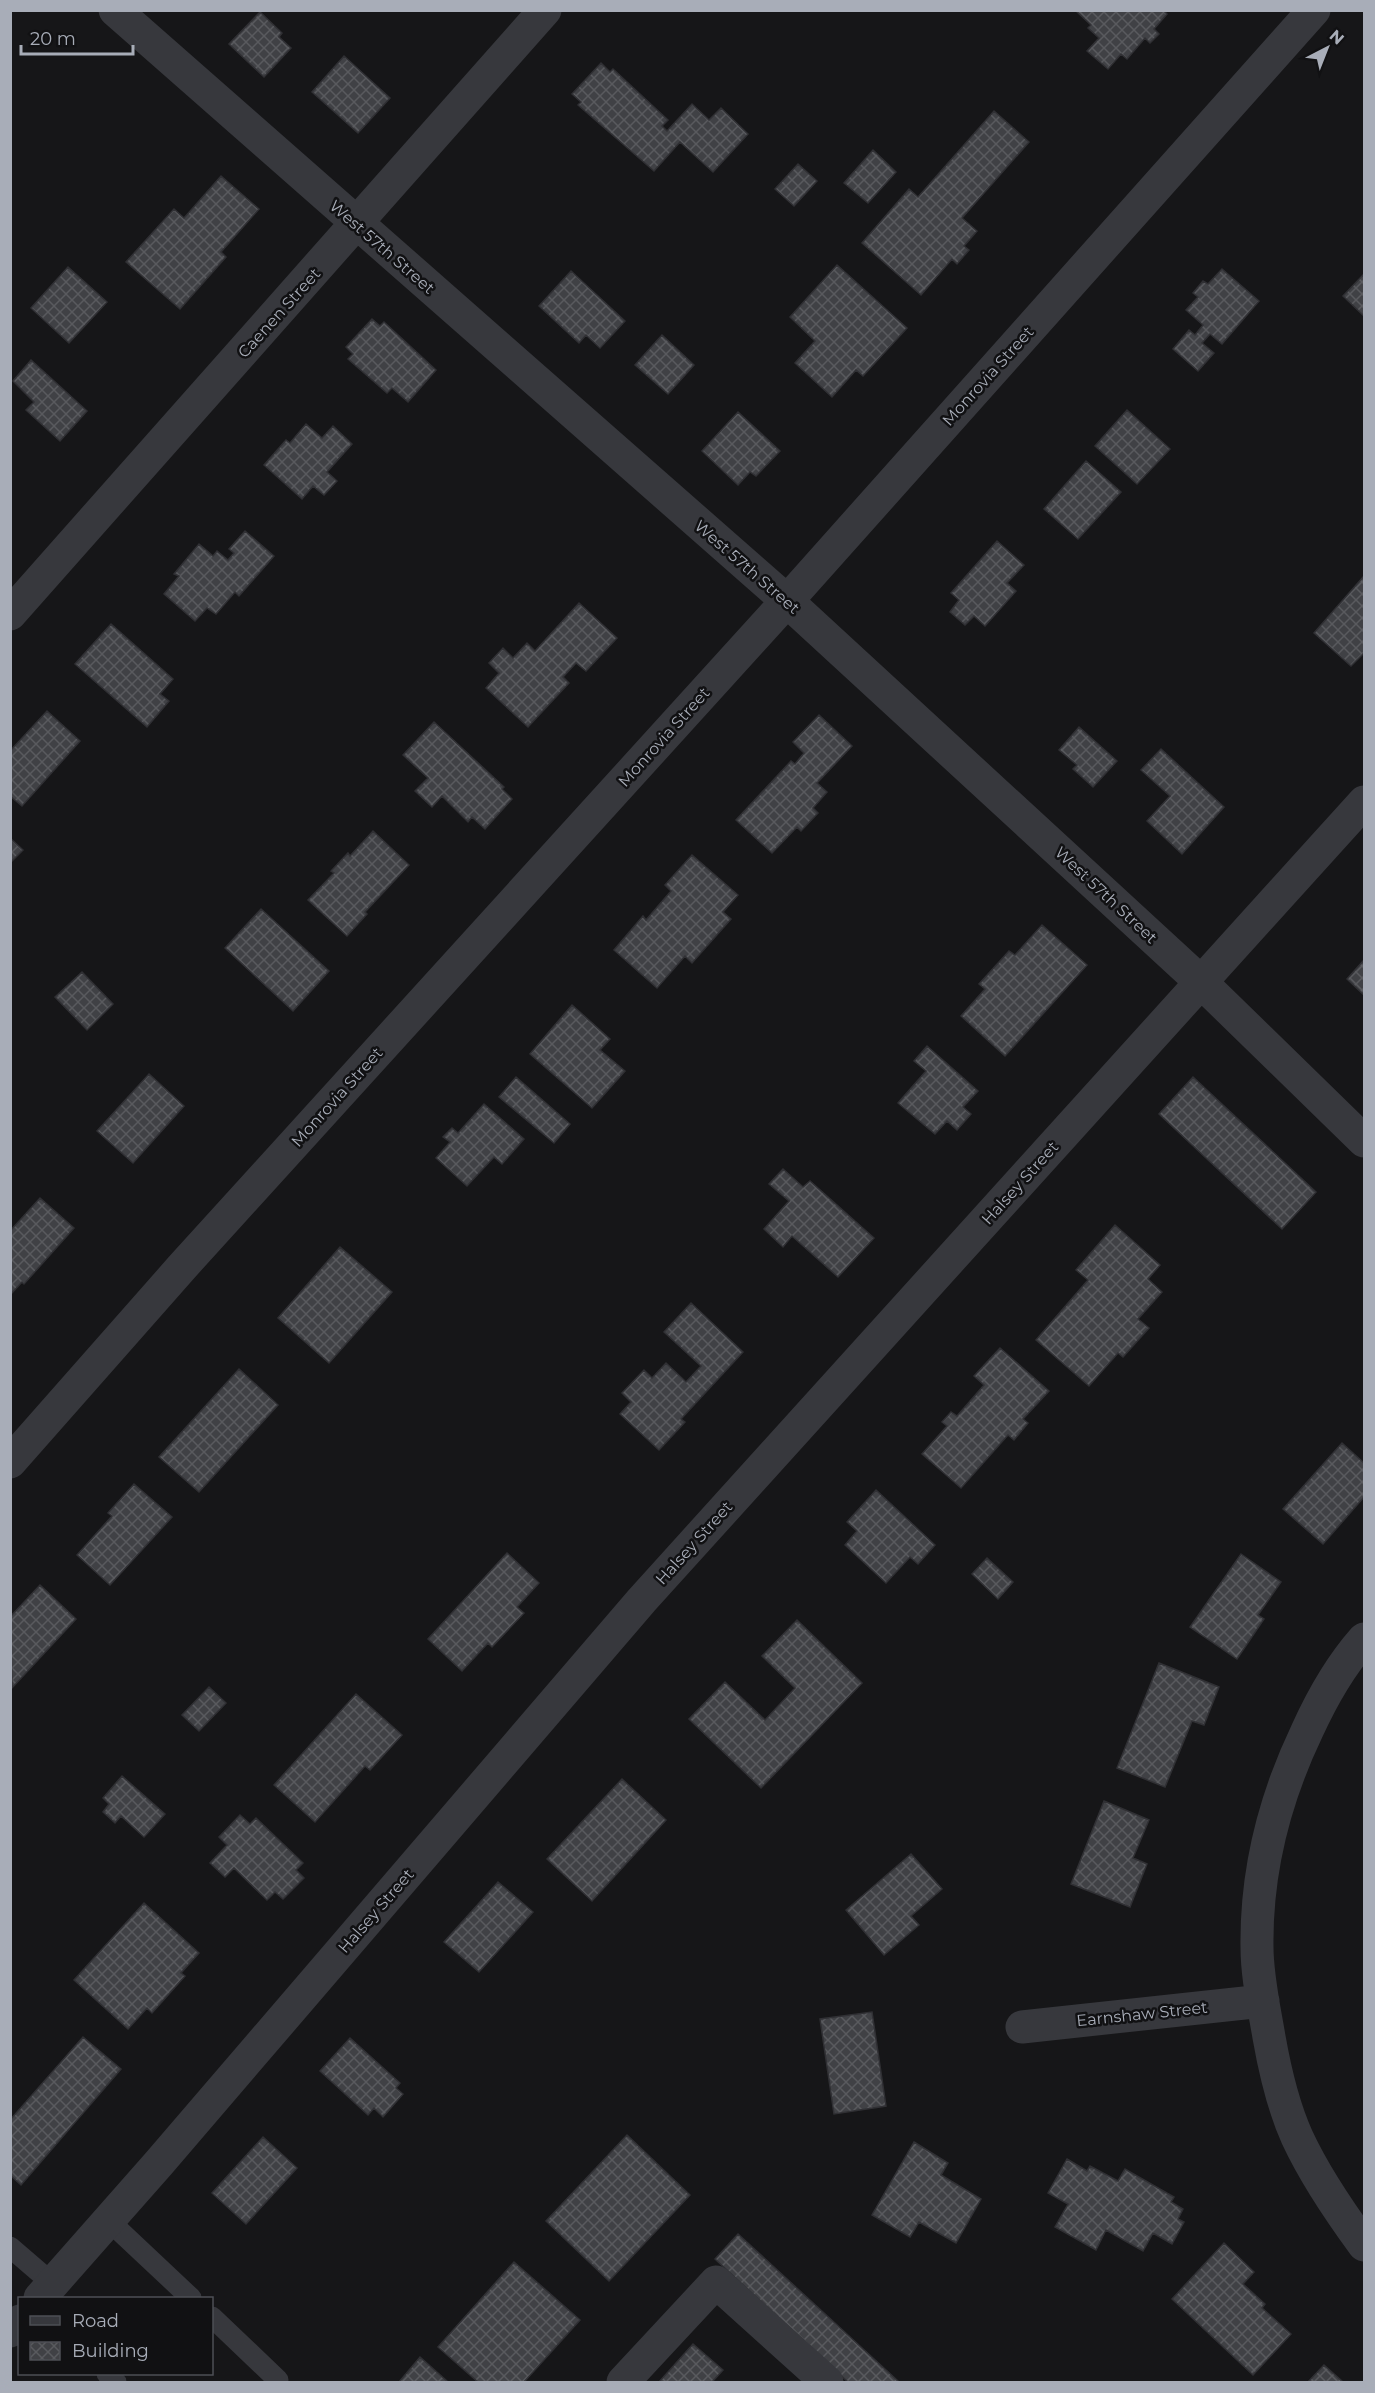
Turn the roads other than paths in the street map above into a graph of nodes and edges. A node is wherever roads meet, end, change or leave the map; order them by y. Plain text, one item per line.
1 (115, 10) edge
2 (545, 10) edge
3 (1314, 10) edge
4 (357, 226) junction
5 (787, 601) junction
6 (10, 614) edge
7 (1365, 802) edge
8 (1202, 983) junction
9 (1365, 1141) edge
10 (10, 1462) edge
11 (1365, 1639) edge
12 (1263, 2001) junction
13 (1022, 2028) dead end
14 (108, 2220) junction
15 (1365, 2245) edge
16 (10, 2247) edge
17 (46, 2291) edge
18 (190, 2297) edge
19 (213, 2318) edge
20 (278, 2380) dead end
21 (623, 2382) edge
22 (827, 2382) edge

1 - 4 street, West 57th Street
2 - 4 street, Caenen Street
3 - 5 street, Monrovia Street
4 - 5 street, West 57th Street
4 - 6 street, Caenen Street
5 - 8 street, West 57th Street
5 - 10 street, Monrovia Street
7 - 8 street, Halsey Street
8 - 9 street, West 57th Street
8 - 14 street, Halsey Street
11 - 12 street
12 - 13 street, Earnshaw Street
12 - 15 street
14 - 17 street, Halsey Street
14 - 18 lane
16 - 17 lane
19 - 20 lane
21 - 22 street

